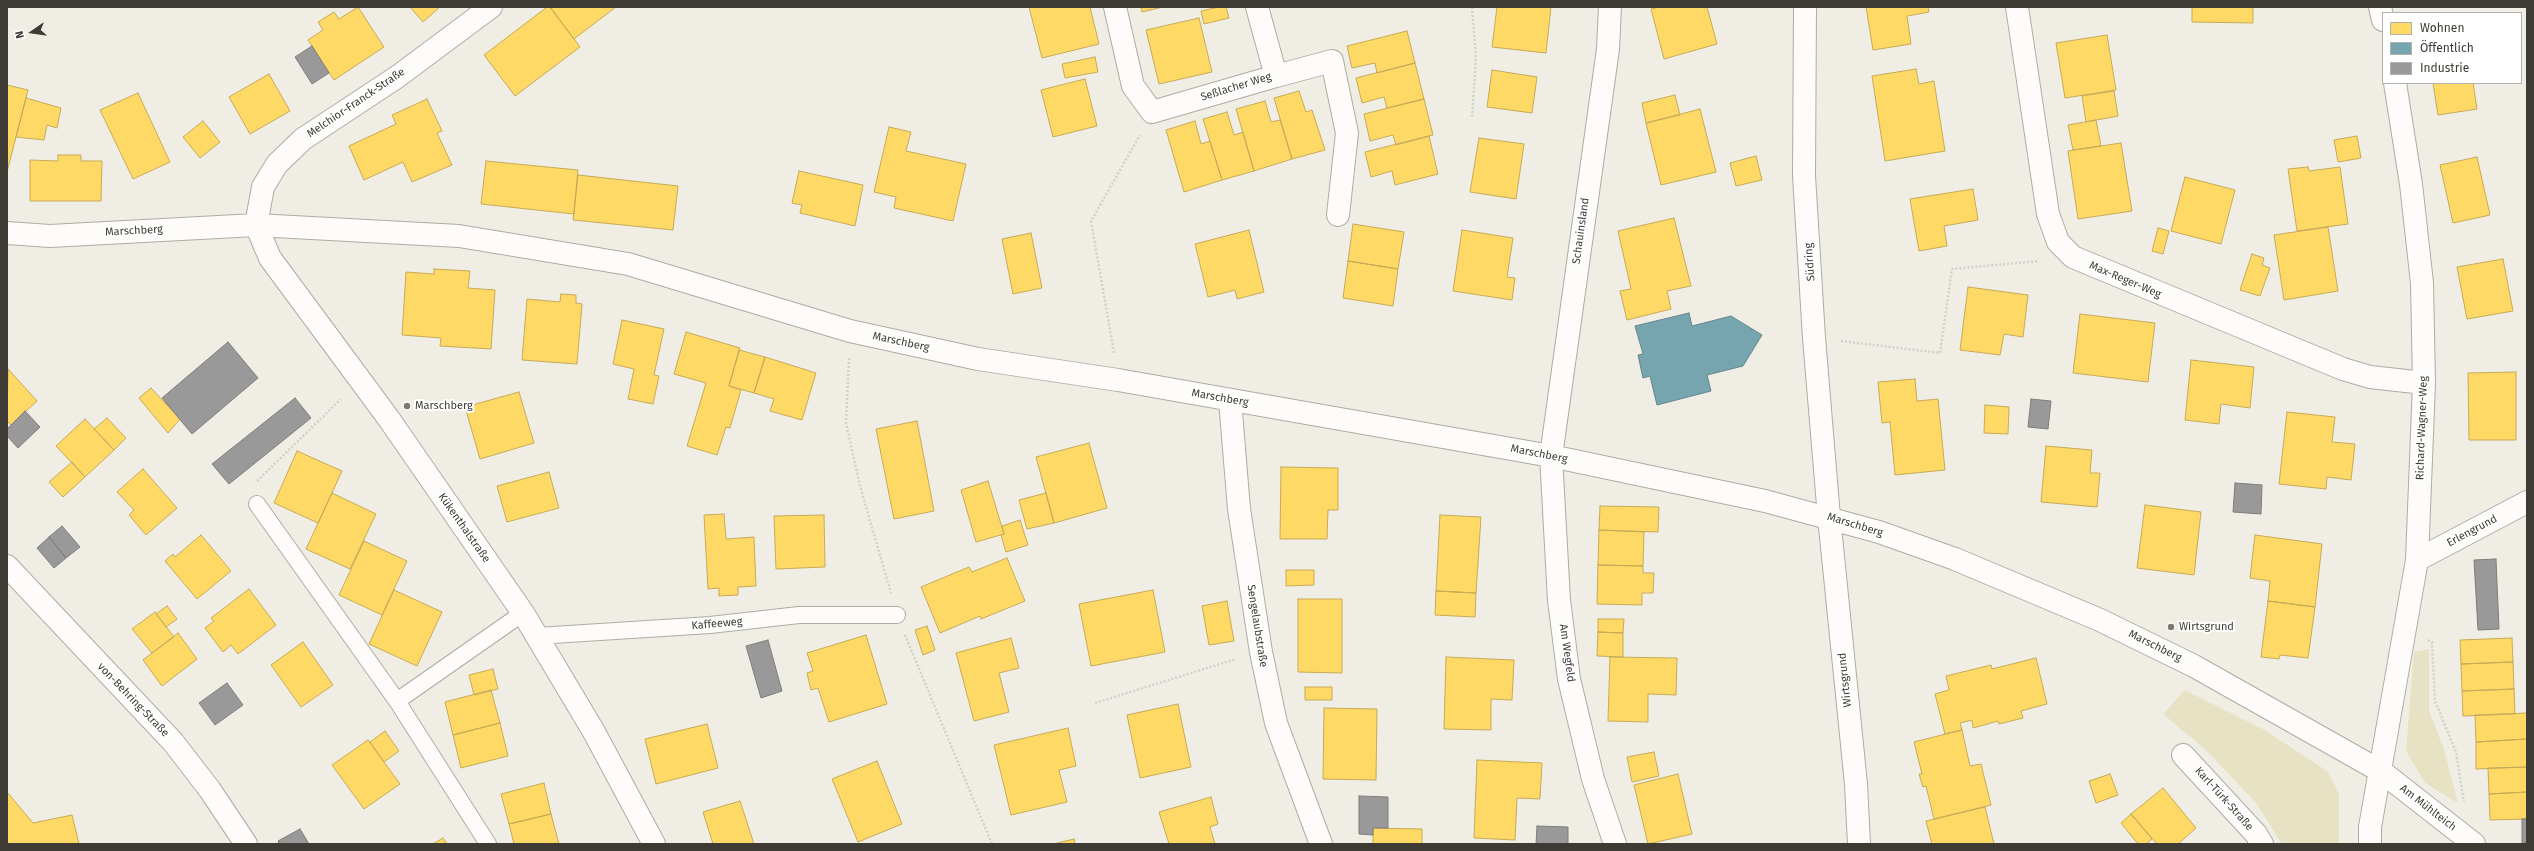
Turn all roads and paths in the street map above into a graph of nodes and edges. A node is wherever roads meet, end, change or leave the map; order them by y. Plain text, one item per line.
1 (491, 7) edge
2 (1114, 7) edge
3 (1257, 7) edge
4 (1472, 7) edge
5 (1610, 7) edge
6 (1805, 7) edge
7 (2017, 7) edge
8 (1276, 76) junction
9 (2395, 84) edge
10 (1152, 112) junction
11 (1472, 118) dead end
12 (1338, 215) dead end
13 (256, 224) junction
14 (7, 233) edge
15 (2073, 257) junction
16 (1111, 324) dead end
17 (1814, 338) junction
18 (360, 381) junction
19 (2424, 383) junction
20 (1230, 400) junction
21 (1551, 456) junction
22 (2527, 502) edge
23 (257, 504) joint
24 (1829, 517) junction
25 (2417, 560) junction
26 (7, 566) edge
27 (523, 613) junction
28 (897, 615) dead end
29 (2406, 629) junction
30 (537, 636) junction
31 (1261, 652) junction
32 (397, 701) junction
33 (1095, 703) dead end
34 (2183, 755) dead end
35 (2382, 772) junction
36 (2472, 843) edge
37 (246, 844) edge
38 (488, 844) edge
39 (654, 844) edge
40 (1322, 844) edge
41 (1615, 844) edge
42 (1859, 844) edge
43 (2262, 844) edge
44 (2370, 844) edge

1 - 13 street, Melchior-Franck-Straße
2 - 10 street
3 - 8 street, Seßlacher Weg
4 - 11 path
5 - 21 street, Schauinsland
6 - 17 street, Südring
7 - 15 street, Max-Reger-Weg
8 - 10 street, Seßlacher Weg
8 - 12 street
9 - 19 street, Richard-Wagner-Weg
10 - 16 path
13 - 14 street, Marschberg
13 - 18 street, Kükenthalstraße
13 - 20 street, Marschberg
15 - 17 path
15 - 19 street, Max-Reger-Weg
17 - 24 street, Südring
18 - 23 path
18 - 27 street, Kükenthalstraße
19 - 25 street, Richard-Wagner-Weg
20 - 21 street, Marschberg
20 - 31 street, Sengelaubstraße
21 - 24 street, Marschberg
21 - 41 street, Am Wegfeld
22 - 25 street, Erlengrund
23 - 32 lane
24 - 35 street, Marschberg
24 - 42 street, Wirtsgrund
25 - 29 street, Richard-Wagner-Weg
26 - 37 street, von-Behring-Straße
27 - 30 street, Kükenthalstraße
27 - 32 lane
28 - 30 lane, Kaffeeweg
29 - 35 street, Richard-Wagner-Weg
29 - 36 path
30 - 39 street, Kükenthalstraße
31 - 33 path
31 - 40 street, Sengelaubstraße
32 - 38 lane
34 - 43 street, Karl-Türk-Straße
35 - 36 street, Am Mühlteich
35 - 44 street

